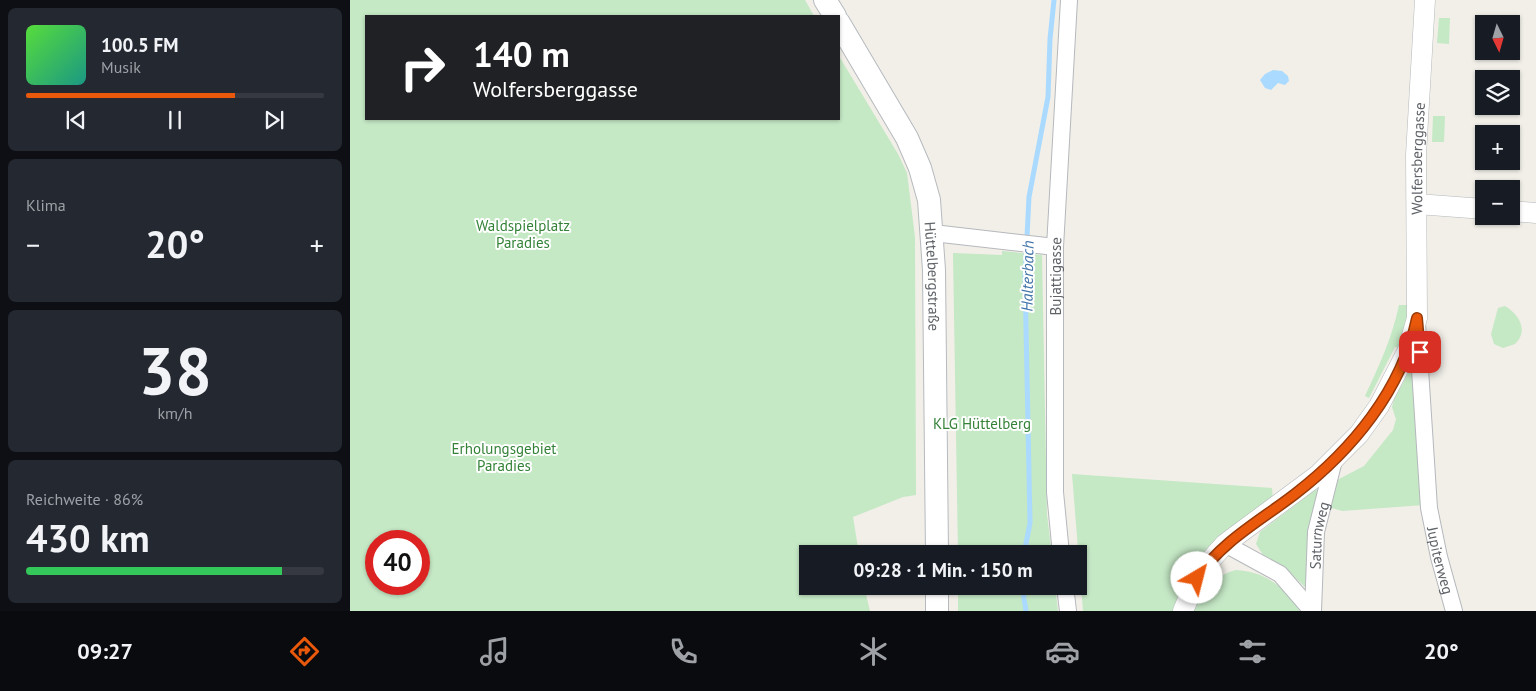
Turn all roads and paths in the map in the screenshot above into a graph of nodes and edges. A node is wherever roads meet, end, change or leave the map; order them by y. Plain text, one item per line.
1 (825, 0) edge
2 (1069, 0) edge
3 (1425, 0) edge
4 (834, 15) edge
5 (840, 25) edge
6 (1417, 204) junction
7 (1475, 207) edge
8 (1520, 212) edge
9 (1536, 213) edge
10 (933, 233) junction
11 (1055, 247) junction
12 (1417, 318) junction
13 (1334, 460) junction
14 (1430, 508) joint
15 (1225, 544) junction
16 (936, 545) edge
17 (1060, 545) edge
18 (937, 595) edge
19 (1066, 595) edge
20 (937, 611) edge
21 (1068, 611) edge
22 (1183, 611) edge
23 (1312, 611) edge
24 (1454, 611) edge

1 - 4 main road
2 - 11 street, Bujattigasse
3 - 6 street, Wolfersberggasse
5 - 10 main road, Hüttelbergstraße
6 - 7 street
6 - 12 street, Wolfersberggasse
8 - 9 street
10 - 11 street
10 - 16 main road, Hüttelbergstraße
11 - 17 street, Bujattigasse
12 - 13 street, Wolfersberggasse
12 - 14 street, Wolfersberggasse
13 - 15 street, Wolfersberggasse
13 - 23 street, Saturnweg
14 - 24 street, Jupiterweg
15 - 22 street, Wolfersberggasse
15 - 23 street, Saturnweg
18 - 20 main road
19 - 21 street

